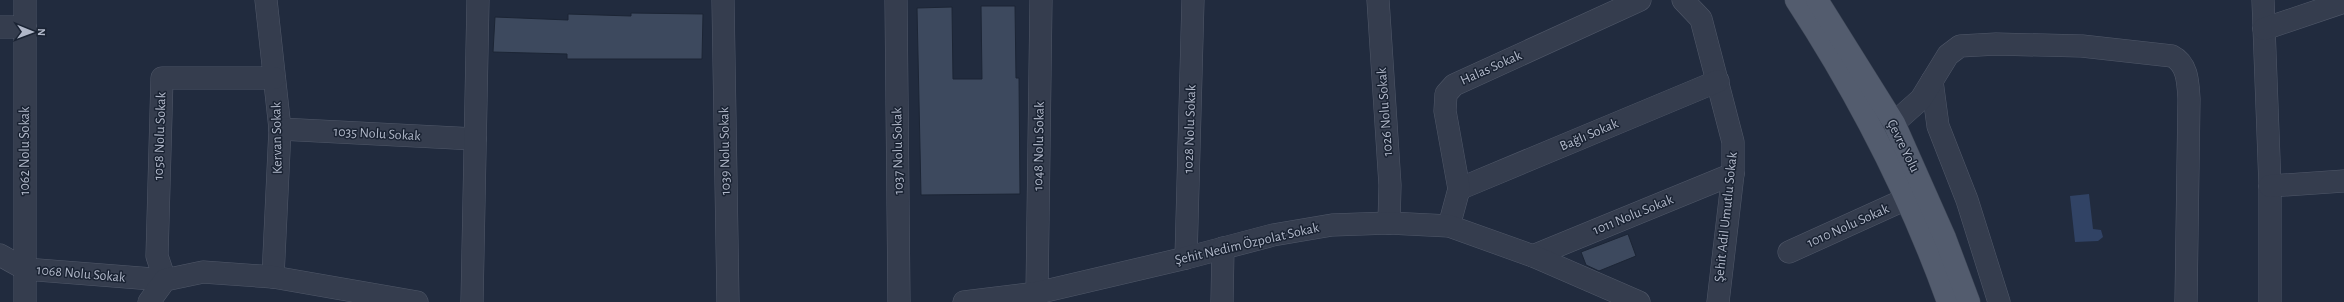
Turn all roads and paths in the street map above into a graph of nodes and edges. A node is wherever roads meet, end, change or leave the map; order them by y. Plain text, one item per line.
1 (25, 0) edge
2 (266, 0) edge
3 (478, 0) edge
4 (723, 0) edge
5 (896, 0) edge
6 (1041, 0) edge
7 (1193, 0) edge
8 (1378, 0) edge
9 (1640, 0) edge
10 (1683, 0) edge
11 (1796, 0) edge
12 (1817, 0) edge
13 (2263, 0) edge
14 (2344, 2) edge
15 (0, 27) edge
16 (25, 27) junction
17 (2264, 29) junction
18 (274, 78) junction
19 (1718, 81) junction
20 (1932, 81) junction
21 (1894, 124) junction
22 (280, 129) junction
23 (475, 139) junction
24 (1733, 174) junction
25 (2344, 181) edge
26 (2270, 186) junction
27 (1460, 189) junction
28 (1906, 199) junction
29 (1389, 223) junction
30 (1449, 226) junction
31 (1223, 248) junction
32 (1789, 252) dead end
33 (0, 255) edge
34 (1533, 256) junction
35 (1186, 258) junction
36 (25, 269) junction
37 (273, 277) junction
38 (164, 280) junction
39 (1037, 293) junction
40 (1014, 299) edge
41 (391, 300) edge
42 (25, 302) edge
43 (148, 302) edge
44 (417, 302) edge
45 (472, 302) edge
46 (728, 302) edge
47 (900, 302) edge
48 (964, 302) edge
49 (1222, 302) edge
50 (1639, 302) edge
51 (1718, 302) edge
52 (1947, 302) edge
53 (1969, 302) edge
54 (1999, 302) edge
55 (2186, 302) edge
56 (2270, 302) edge

1 - 16 street, 1062 Nolu Sokak
2 - 18 street, Kervan Sokak
3 - 23 street
4 - 46 street, 1039 Nolu Sokak
5 - 47 street, 1037 Nolu Sokak
6 - 39 street, 1048 Nolu Sokak
7 - 35 street, 1028 Nolu Sokak
8 - 29 street, 1026 Nolu Sokak
9 - 27 street, Halas Sokak
10 - 19 street, Şehit Adil Umutlu Sokak
11 - 28 main road, Çevre Yolu
12 - 21 main road, Çevre Yolu
13 - 17 street
14 - 17 street
15 - 16 street
16 - 36 street, 1062 Nolu Sokak
17 - 26 street
18 - 22 street, Kervan Sokak
18 - 38 street, 1058 Nolu Sokak
19 - 24 street, Şehit Adil Umutlu Sokak
19 - 27 street, Bağlı Sokak
20 - 21 street
20 - 54 street
20 - 55 street
21 - 53 main road, Çevre Yolu
22 - 23 street, 1035 Nolu Sokak
22 - 37 street, Kervan Sokak
23 - 45 street
24 - 34 street, 1011 Nolu Sokak
24 - 51 street, Şehit Adil Umutlu Sokak
25 - 26 street
26 - 56 street
27 - 30 street, Halas Sokak
28 - 32 street, 1010 Nolu Sokak
28 - 52 main road, Çevre Yolu
29 - 30 street, Şehit Nedim Özpolat Sokak
29 - 31 street, Şehit Nedim Özpolat Sokak
30 - 34 street, Şehit Nedim Özpolat Sokak
31 - 35 street, Şehit Nedim Özpolat Sokak
31 - 49 street
33 - 36 street, 1068 Nolu Sokak
34 - 50 street, Şehit Nedim Özpolat Sokak
35 - 39 street, Şehit Nedim Özpolat Sokak
36 - 38 street, 1068 Nolu Sokak
36 - 42 street, 1062 Nolu Sokak
37 - 38 street
37 - 41 street
38 - 43 street
39 - 40 street, Şehit Nedim Özpolat Sokak
40 - 48 street, Şehit Nedim Özpolat Sokak
41 - 44 street

